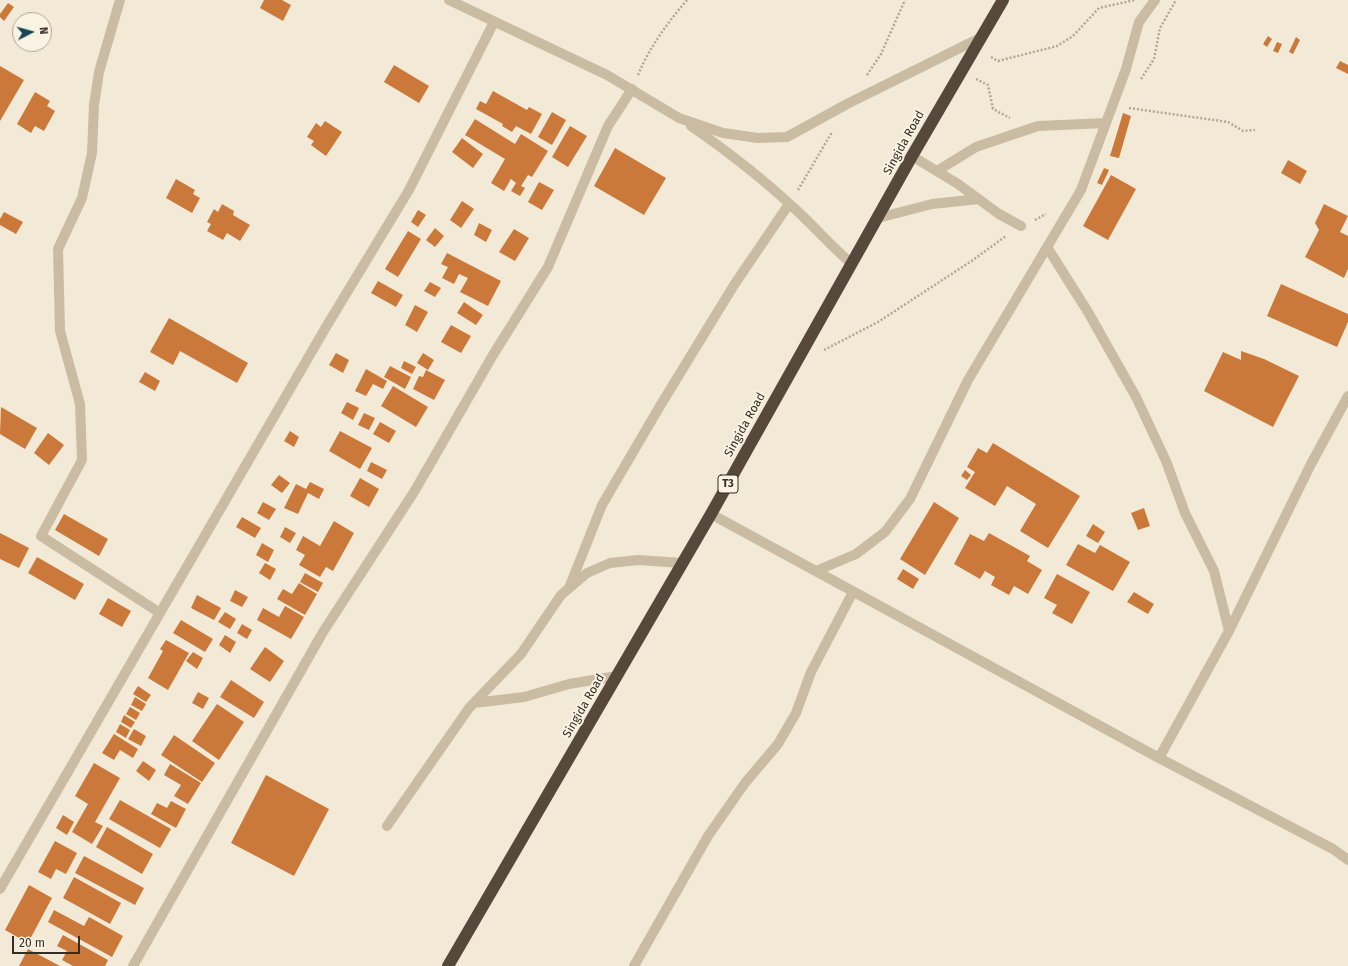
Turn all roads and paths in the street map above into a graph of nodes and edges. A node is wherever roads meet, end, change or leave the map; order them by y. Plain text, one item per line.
1 (120, 0) edge
2 (449, 0) edge
3 (687, 0) edge
4 (905, 0) edge
5 (1003, 0) edge
6 (1137, 0) edge
7 (1155, 0) edge
8 (1176, 0) edge
9 (494, 22) junction
10 (977, 43) junction
11 (961, 71) junction
12 (864, 79) dead end
13 (1139, 83) dead end
14 (632, 89) junction
15 (1131, 102) dead end
16 (1113, 106) junction
17 (1129, 108) junction
18 (680, 118) junction
19 (1106, 123) junction
20 (1030, 129) junction
21 (833, 130) dead end
22 (1255, 130) dead end
23 (912, 156) junction
24 (937, 171) junction
25 (979, 200) junction
26 (789, 204) junction
27 (1047, 214) dead end
28 (878, 218) junction
29 (1021, 226) junction
30 (1047, 247) junction
31 (852, 264) junction
32 (823, 350) dead end
33 (1348, 396) edge
34 (711, 514) junction
35 (682, 563) junction
36 (816, 572) junction
37 (569, 588) junction
38 (853, 592) junction
39 (160, 613) junction
40 (1229, 631) junction
41 (617, 676) junction
42 (474, 703) junction
43 (1158, 758) junction
44 (387, 826) dead end
45 (1348, 860) edge
46 (0, 889) edge
47 (133, 966) edge
48 (448, 966) edge
49 (634, 966) edge

1 - 39 street
2 - 9 street
3 - 14 path
4 - 12 path
5 - 10 highway, Singida Road / T3
6 - 10 path
7 - 16 street
8 - 13 path
9 - 14 street
9 - 39 street
10 - 11 highway, Singida Road / T3
10 - 18 street
11 - 20 path
11 - 23 highway, Singida Road / T3
14 - 18 street
14 - 47 street
15 - 17 path
16 - 17 path
16 - 19 street
17 - 22 path
18 - 26 street
19 - 20 street
19 - 30 street
20 - 24 street
21 - 26 path
23 - 24 street
23 - 28 highway, Singida Road / T3
24 - 25 street
25 - 28 street
25 - 29 street
26 - 31 street
26 - 37 street
27 - 29 path
28 - 31 highway, Singida Road / T3
29 - 32 path
30 - 36 street
30 - 40 street
31 - 34 highway, Singida Road / T3
33 - 40 street
34 - 35 highway, Singida Road / T3
34 - 36 street
35 - 37 street
35 - 41 highway, Singida Road / T3
36 - 38 street
37 - 42 street
38 - 43 street
38 - 49 street
39 - 46 street
40 - 43 street
41 - 42 street
41 - 48 highway, Singida Road / T3
42 - 44 street
43 - 45 street

